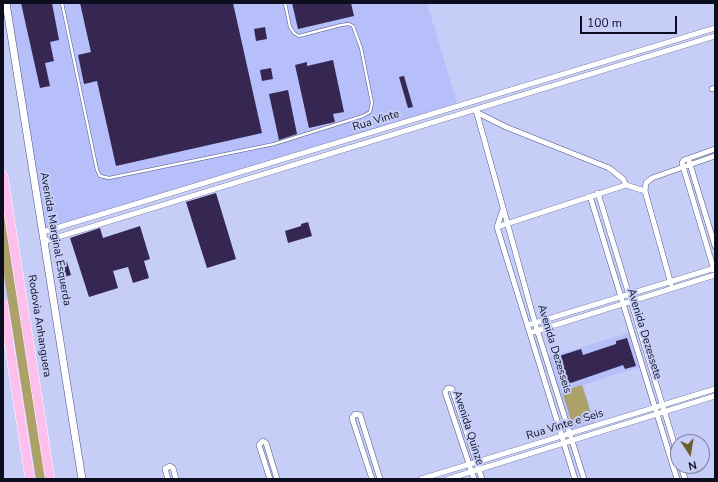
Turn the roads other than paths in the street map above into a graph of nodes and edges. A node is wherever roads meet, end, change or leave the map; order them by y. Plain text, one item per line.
1 (6, 3) edge
2 (62, 3) edge
3 (285, 3) edge
4 (715, 28) edge
5 (715, 36) edge
6 (476, 111) junction
7 (715, 149) edge
8 (715, 156) edge
9 (690, 161) junction
10 (683, 164) junction
11 (3, 176) edge
12 (626, 186) junction
13 (645, 191) junction
14 (598, 193) junction
15 (590, 196) junction
16 (503, 209) junction
17 (507, 224) junction
18 (496, 227) junction
19 (43, 232) junction
20 (45, 241) junction
21 (715, 246) edge
22 (715, 271) edge
23 (670, 282) junction
24 (673, 289) junction
25 (630, 294) junction
26 (622, 296) junction
27 (632, 301) junction
28 (3, 304) edge
29 (624, 304) junction
30 (535, 323) junction
31 (528, 325) junction
32 (538, 331) junction
33 (530, 333) junction
34 (715, 389) edge
35 (715, 396) edge
36 (663, 406) junction
37 (656, 408) junction
38 (665, 412) junction
39 (658, 414) junction
40 (570, 434) junction
41 (672, 434) edge
42 (562, 437) junction
43 (572, 440) junction
44 (564, 443) junction
45 (373, 458) junction
46 (366, 460) junction
47 (476, 462) junction
48 (469, 465) junction
49 (479, 469) junction
50 (471, 472) junction
51 (30, 479) edge
52 (50, 479) edge
53 (82, 479) edge
54 (168, 479) edge
55 (176, 479) edge
56 (270, 479) edge
57 (277, 479) edge
58 (372, 479) edge
59 (380, 479) edge
60 (421, 479) edge
61 (448, 479) edge
62 (474, 479) edge
63 (482, 479) edge
64 (575, 479) edge
65 (584, 479) edge
66 (677, 479) edge

1 - 19 main road, Avenida Marginal Esquerda
2 - 3 lane
4 - 19 street, Rua Vinte
5 - 6 street, Rua Vinte
6 - 12 street
6 - 16 street, Avenida Dezesseis
6 - 20 street, Rua Vinte
7 - 9 street
8 - 9 street
9 - 10 street
9 - 21 street
10 - 13 street
10 - 22 street
11 - 52 highway, Rodovia Anhanguera
12 - 13 street
12 - 14 street
13 - 23 street
14 - 15 street
14 - 25 street, Avenida Dezessete
15 - 17 street
15 - 26 street, Avenida Dezessete
16 - 17 street, Avenida Dezesseis
16 - 18 street
17 - 18 street
17 - 30 street, Avenida Dezesseis
18 - 31 street, Avenida Dezesseis
19 - 20 main road, Avenida Marginal Esquerda
20 - 53 main road, Avenida Marginal Esquerda
22 - 23 street
22 - 24 street
23 - 24 street
23 - 25 street
24 - 27 street
25 - 26 street
25 - 27 street, Avenida Dezessete
26 - 29 street, Avenida Dezessete
26 - 30 street
27 - 29 street
27 - 36 street, Avenida Dezessete
28 - 51 highway
29 - 32 street
29 - 37 street, Avenida Dezessete
30 - 31 street
30 - 32 street, Avenida Dezesseis
31 - 33 street, Avenida Dezesseis
32 - 33 street
32 - 40 street, Avenida Dezesseis
33 - 42 street, Avenida Dezesseis
34 - 36 street, Rua Vinte e Seis
35 - 38 street, Rua Vinte e Seis
36 - 37 street, Rua Vinte e Seis
36 - 38 street, Avenida Dezessete
37 - 39 street, Avenida Dezessete
37 - 40 street, Rua Vinte e Seis
38 - 39 street, Rua Vinte e Seis
38 - 41 street, Avenida Dezessete
39 - 43 street, Rua Vinte e Seis
39 - 66 street, Avenida Dezessete
40 - 42 street, Rua Vinte e Seis
40 - 43 street, Avenida Dezesseis
42 - 44 street, Avenida Dezesseis
42 - 47 street, Rua Vinte e Seis
43 - 44 street, Rua Vinte e Seis
43 - 65 street, Avenida Dezesseis
44 - 49 street, Rua Vinte e Seis
44 - 64 street, Avenida Dezesseis
45 - 46 street
45 - 46 street
45 - 59 street
46 - 58 street
47 - 48 street, Rua Vinte e Seis
47 - 48 street, Avenida Quinze
47 - 49 street, Avenida Quinze
48 - 50 street, Avenida Quinze
48 - 60 street, Rua Vinte e Seis
49 - 50 street, Rua Vinte e Seis
49 - 63 street, Avenida Quinze
50 - 61 street, Rua Vinte e Seis
50 - 62 street, Avenida Quinze
54 - 55 street
56 - 57 street

